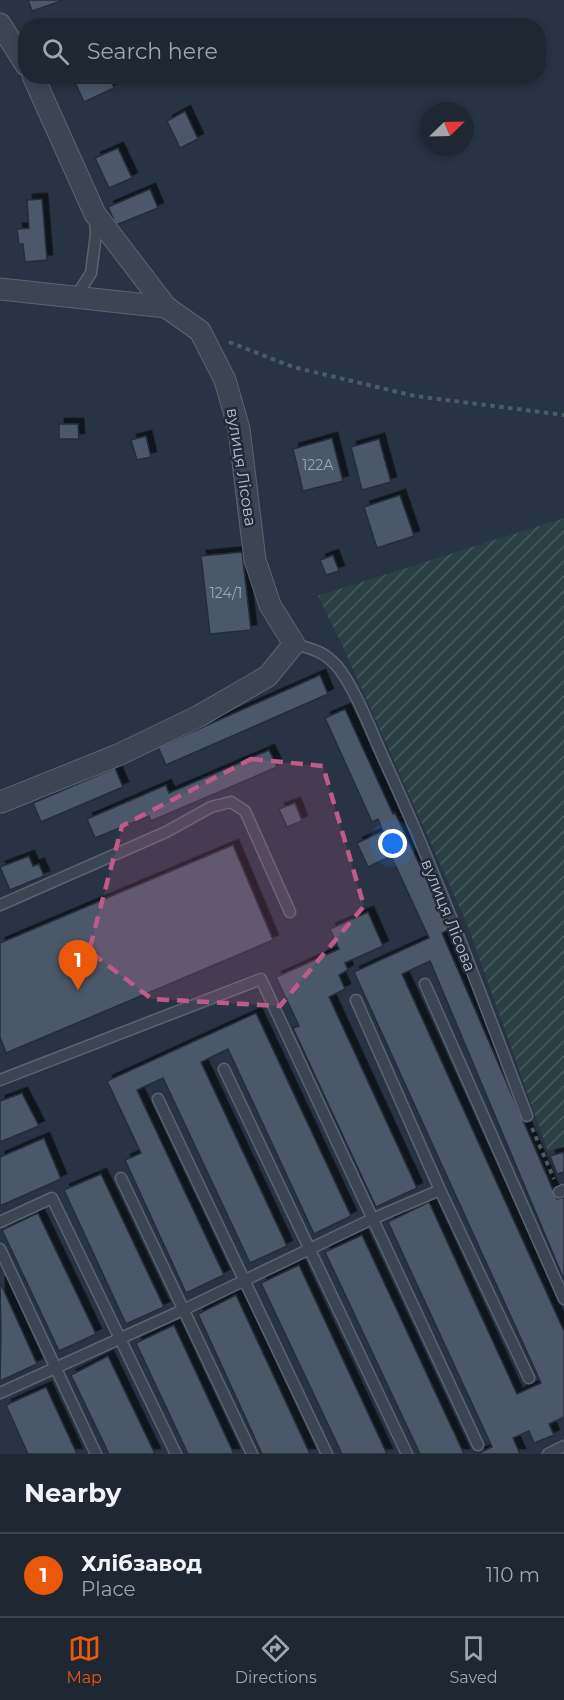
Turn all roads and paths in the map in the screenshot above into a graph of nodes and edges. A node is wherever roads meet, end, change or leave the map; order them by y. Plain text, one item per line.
1 (0, 24) edge
2 (18, 52) edge
3 (37, 84) edge
4 (95, 214) junction
5 (0, 289) edge
6 (74, 298) junction
7 (166, 307) junction
8 (200, 332) junction
9 (564, 416) edge
10 (294, 644) junction
11 (1, 802) edge
12 (0, 905) edge
13 (290, 912) dead end
14 (425, 984) dead end
15 (356, 1000) dead end
16 (224, 1069) dead end
17 (0, 1080) edge
18 (158, 1099) dead end
19 (527, 1116) joint
20 (121, 1178) dead end
21 (440, 1190) junction
22 (562, 1191) edge
23 (372, 1218) junction
24 (0, 1222) edge
25 (0, 1249) edge
26 (309, 1250) junction
27 (244, 1280) junction
28 (564, 1299) edge
29 (183, 1310) junction
30 (119, 1338) junction
31 (56, 1367) junction
32 (529, 1378) dead end
33 (0, 1393) edge
34 (478, 1445) dead end
35 (564, 1446) edge
36 (96, 1454) edge
37 (176, 1454) edge
38 (252, 1454) edge
39 (327, 1454) edge
40 (407, 1454) edge
41 (548, 1454) edge

1 - 2 street
3 - 4 street, вулиця Лісова
4 - 6 lane
4 - 7 street, вулиця Лісова
5 - 6 street
6 - 7 street
7 - 8 street, вулиця Лісова
8 - 9 path
8 - 10 street, вулиця Лісова
10 - 11 street
10 - 19 lane, вулиця Лісова
12 - 13 lane
14 - 28 lane
15 - 21 lane
16 - 26 lane
17 - 23 lane
18 - 27 lane
19 - 22 path
20 - 29 lane
21 - 23 lane
21 - 32 lane
23 - 26 lane
23 - 34 lane
24 - 30 lane
25 - 31 lane
26 - 27 lane
26 - 40 lane
27 - 29 lane
27 - 39 lane
29 - 30 lane
29 - 38 lane
30 - 31 lane
30 - 37 lane
31 - 33 lane
31 - 36 lane
35 - 41 lane

